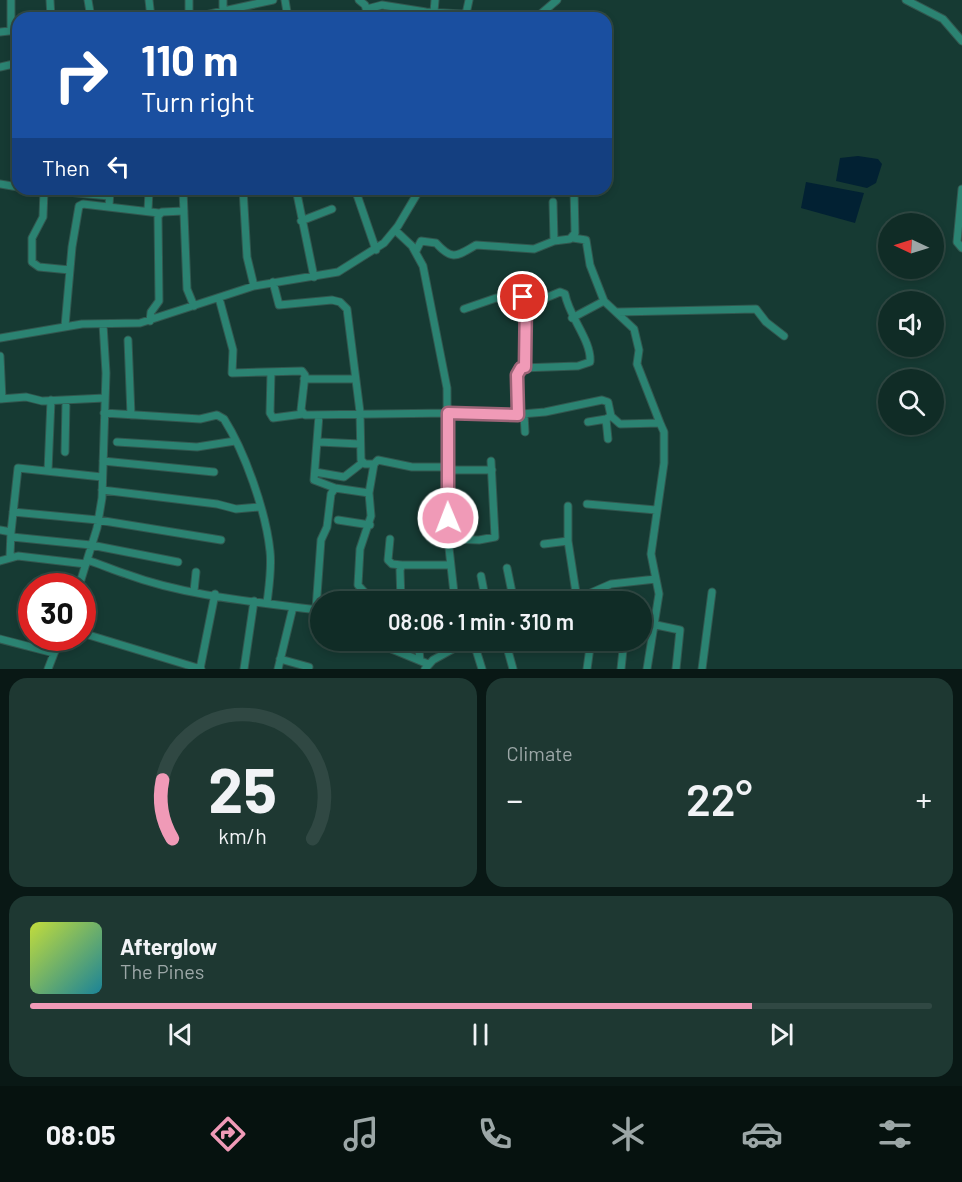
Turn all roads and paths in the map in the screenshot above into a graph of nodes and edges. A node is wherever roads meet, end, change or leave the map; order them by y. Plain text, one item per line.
1 (273, 0) edge
2 (359, 0) edge
3 (435, 0) edge
4 (557, 0) edge
5 (906, 0) edge
6 (244, 5) edge
7 (367, 9) junction
8 (225, 12) edge
9 (368, 12) edge
10 (434, 12) joint
11 (543, 12) edge
12 (962, 41) edge
13 (962, 189) edge
14 (42, 195) edge
15 (110, 195) edge
16 (149, 195) edge
17 (183, 195) edge
18 (243, 195) edge
19 (297, 195) edge
20 (357, 195) edge
21 (415, 195) edge
22 (574, 195) edge
23 (553, 202) dead end
24 (109, 207) junction
25 (332, 209) dead end
26 (148, 211) junction
27 (184, 211) junction
28 (159, 213) junction
29 (301, 221) junction
30 (395, 230) junction
31 (573, 238) junction
32 (554, 241) junction
33 (962, 248) edge
34 (376, 250) junction
35 (416, 250) junction
36 (70, 270) junction
37 (314, 277) junction
38 (254, 286) junction
39 (273, 286) junction
40 (526, 296) junction
41 (220, 301) junction
42 (604, 301) junction
43 (194, 306) junction
44 (464, 309) dead end
45 (618, 312) junction
46 (572, 318) junction
47 (150, 321) junction
48 (103, 324) junction
49 (65, 326) junction
50 (784, 336) dead end
51 (0, 338) edge
52 (128, 340) dead end
53 (0, 356) edge
54 (525, 367) junction
55 (272, 372) junction
56 (304, 379) junction
57 (355, 379) junction
58 (105, 398) junction
59 (1, 399) edge
60 (51, 400) junction
61 (66, 400) junction
62 (104, 413) junction
63 (448, 413) junction
64 (131, 414) junction
65 (303, 414) junction
66 (360, 414) junction
67 (319, 415) junction
68 (521, 415) junction
69 (608, 417) junction
70 (588, 422) dead end
71 (660, 423) junction
72 (525, 432) dead end
73 (608, 440) dead end
74 (235, 441) junction
75 (117, 442) dead end
76 (319, 442) junction
77 (360, 444) junction
78 (65, 452) dead end
79 (103, 461) junction
80 (491, 461) dead end
81 (362, 463) junction
82 (374, 465) junction
83 (447, 469) junction
84 (492, 470) junction
85 (48, 471) junction
86 (214, 472) dead end
87 (315, 472) junction
88 (102, 477) junction
89 (334, 488) junction
90 (102, 490) junction
91 (369, 493) junction
92 (587, 504) dead end
93 (568, 506) dead end
94 (259, 507) junction
95 (656, 510) junction
96 (13, 512) junction
97 (338, 519) dead end
98 (98, 520) junction
99 (370, 525) junction
100 (0, 530) edge
101 (11, 534) junction
102 (390, 539) dead end
103 (448, 539) junction
104 (220, 540) dead end
105 (568, 541) junction
106 (544, 544) dead end
107 (91, 545) junction
108 (10, 556) junction
109 (0, 561) edge
110 (86, 562) junction
111 (178, 562) dead end
112 (402, 565) junction
113 (450, 565) junction
114 (507, 568) dead end
115 (196, 572) dead end
116 (83, 573) edge
117 (481, 576) dead end
118 (656, 579) junction
119 (194, 591) junction
120 (320, 591) edge
121 (363, 591) edge
122 (401, 591) edge
123 (454, 591) edge
124 (484, 591) edge
125 (512, 591) edge
126 (573, 591) edge
127 (598, 591) edge
128 (712, 592) dead end
129 (215, 594) junction
130 (254, 601) junction
131 (267, 603) junction
132 (293, 608) junction
133 (310, 609) edge
134 (652, 624) joint
135 (96, 637) edge
136 (0, 640) edge
137 (398, 651) edge
138 (419, 651) edge
139 (450, 651) edge
140 (476, 651) edge
141 (508, 651) edge
142 (589, 651) edge
143 (623, 651) edge
144 (649, 651) edge
145 (54, 653) joint
146 (280, 659) junction
147 (420, 660) junction
148 (427, 666) edge
149 (309, 667) dead end
150 (51, 668) edge
151 (201, 669) edge
152 (244, 669) edge
153 (278, 669) edge
154 (482, 669) edge
155 (513, 669) edge
156 (587, 669) edge
157 (621, 669) edge
158 (647, 669) edge
159 (675, 669) edge
160 (702, 669) edge

1 - 6 street
2 - 7 street
3 - 10 street
4 - 11 street
5 - 12 street
6 - 8 street
7 - 9 street
7 - 10 street
13 - 33 street
14 - 36 street
15 - 24 street
16 - 26 street
17 - 27 street
18 - 38 street
19 - 29 street
20 - 34 street
21 - 30 street
22 - 31 street
23 - 32 street
24 - 26 street
24 - 36 street
25 - 29 street
26 - 28 street
27 - 28 street
27 - 43 street
28 - 47 street
29 - 37 street
30 - 34 street
30 - 35 street
31 - 32 street
31 - 42 street
32 - 35 street
34 - 37 street
35 - 63 street
36 - 49 street
37 - 39 street
38 - 39 street
38 - 41 street
39 - 57 street
40 - 44 street
40 - 46 street
40 - 54 street
41 - 43 street
41 - 55 street
42 - 45 street
42 - 46 street
43 - 47 street
45 - 50 street
45 - 71 street
46 - 54 street
47 - 48 street
48 - 49 street
48 - 58 street
49 - 51 street
52 - 64 street
53 - 59 street
54 - 68 street
55 - 56 street
55 - 65 street
56 - 57 street
56 - 65 street
57 - 66 street
58 - 61 street
58 - 62 street
59 - 60 street
60 - 61 street
60 - 85 street
61 - 78 street
62 - 64 street
62 - 79 street
63 - 66 street
63 - 68 street
63 - 83 street
64 - 74 street
65 - 67 street
66 - 67 street
66 - 77 street
67 - 76 street
68 - 69 street
68 - 72 street
69 - 70 street
69 - 71 street
69 - 73 street
71 - 95 street
74 - 75 street
74 - 94 street
76 - 77 street
76 - 87 street
77 - 81 street
79 - 86 street
79 - 88 street
80 - 84 street
81 - 82 street
81 - 87 street
82 - 83 street
82 - 91 street
83 - 84 street
83 - 103 street
84 - 103 street
85 - 88 street
85 - 96 street
87 - 89 street
88 - 90 street
89 - 91 street
89 - 120 street
90 - 94 street
90 - 98 street
91 - 99 street
92 - 95 street
93 - 105 street
94 - 131 street
95 - 118 street
96 - 98 street
96 - 101 street
97 - 99 street
98 - 104 street
98 - 107 street
99 - 121 street
100 - 101 street
101 - 107 street
101 - 108 street
102 - 112 street
103 - 113 street
105 - 106 street
105 - 126 street
107 - 110 street
107 - 111 street
108 - 109 street
108 - 110 street
110 - 116 street
110 - 119 street
112 - 113 street
112 - 122 street
113 - 123 street
114 - 125 street
115 - 119 street
117 - 124 street
118 - 127 street
118 - 134 street
119 - 129 street
128 - 160 street
129 - 130 street
129 - 151 street
130 - 131 street
130 - 152 street
131 - 132 street
132 - 133 street
132 - 146 street
134 - 159 street
135 - 151 street
136 - 145 street
137 - 147 street
138 - 147 street
139 - 148 street
140 - 154 street
141 - 155 street
142 - 156 street
143 - 157 street
144 - 158 street
145 - 150 street
146 - 149 street
146 - 153 street
147 - 148 street

